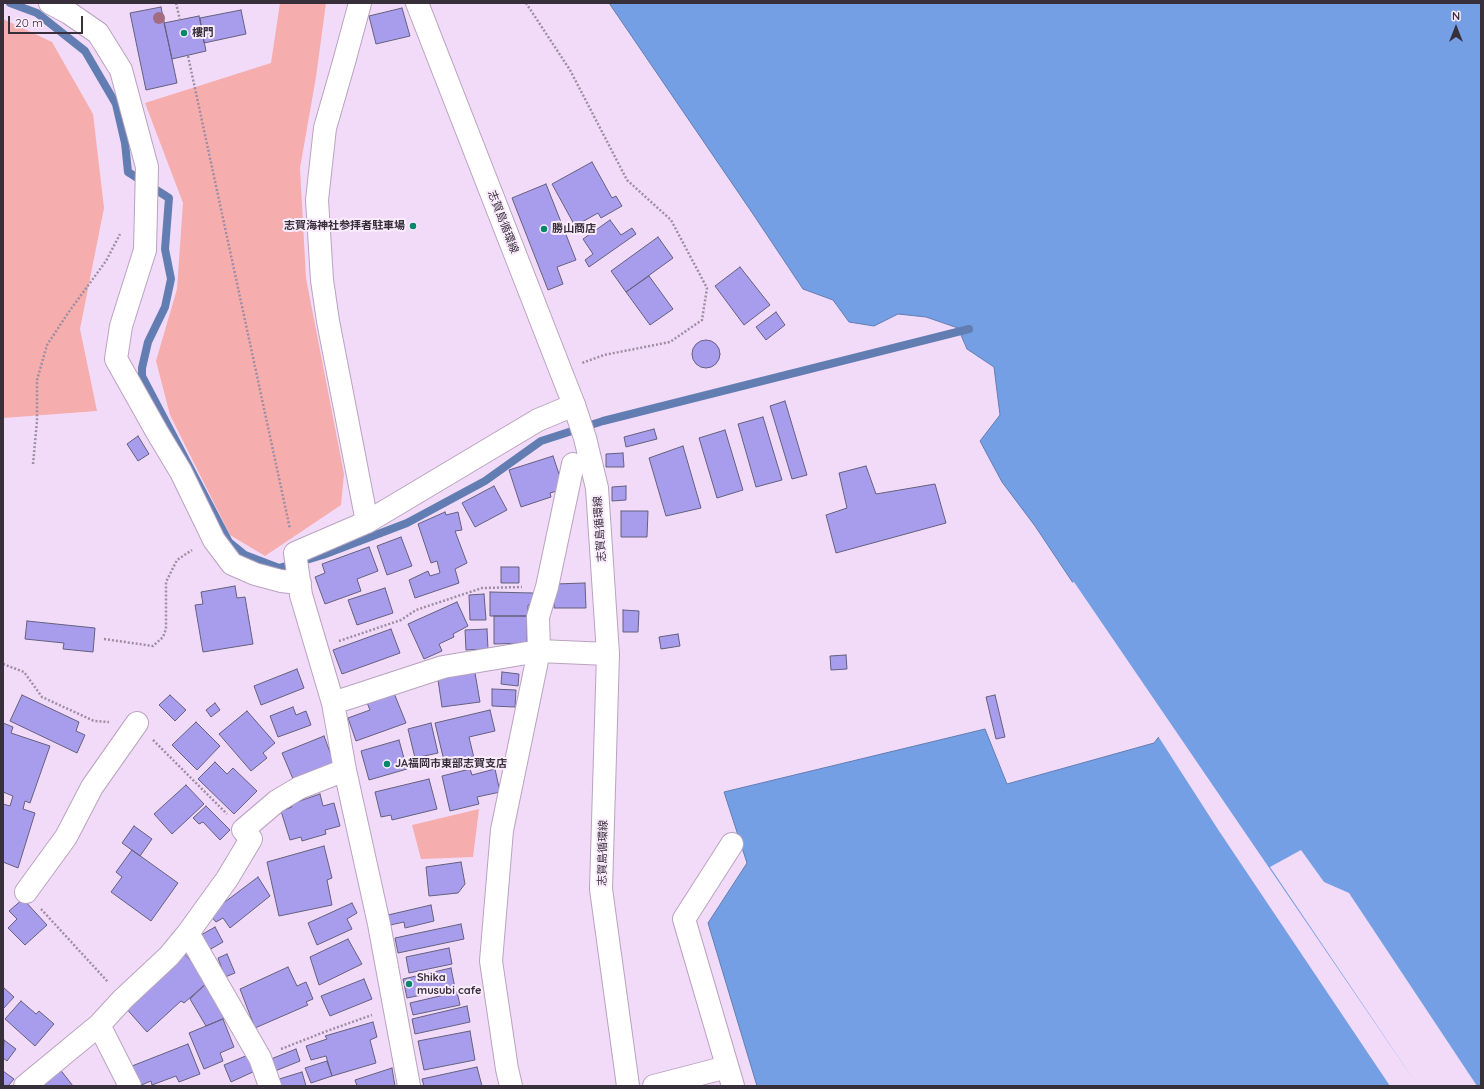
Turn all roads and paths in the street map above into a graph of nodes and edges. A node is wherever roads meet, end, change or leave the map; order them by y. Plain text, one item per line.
1 (50, 3) edge
2 (176, 3) edge
3 (360, 3) edge
4 (417, 3) edge
5 (526, 3) edge
6 (180, 20) dead end
7 (188, 56) dead end
8 (123, 228) dead end
9 (561, 371) junction
10 (574, 405) junction
11 (33, 464) dead end
12 (573, 464) dead end
13 (367, 522) junction
14 (211, 535) junction
15 (295, 553) junction
16 (300, 583) junction
17 (547, 587) junction
18 (104, 639) dead end
19 (317, 648) junction
20 (539, 651) junction
21 (608, 654) junction
22 (333, 703) junction
23 (137, 723) dead end
24 (346, 770) junction
25 (732, 844) dead end
26 (26, 892) joint
27 (188, 933) junction
28 (123, 999) junction
29 (394, 1008) junction
30 (99, 1025) junction
31 (260, 1058) junction
32 (730, 1076) edge
33 (25, 1086) edge
34 (130, 1086) edge
35 (270, 1086) edge
36 (409, 1086) edge
37 (511, 1086) edge
38 (628, 1086) edge
39 (654, 1086) edge

1 - 14 street
2 - 6 path
3 - 13 street
4 - 9 street, 志賀島循環線
5 - 9 path
7 - 15 path
8 - 11 path
9 - 10 street, 志賀島循環線
10 - 13 street
10 - 21 street, 志賀島循環線
12 - 17 street
13 - 15 street
14 - 16 street
14 - 18 path
15 - 16 street
16 - 19 street
17 - 19 path
17 - 20 street
19 - 22 street
20 - 21 street
20 - 22 street
20 - 37 street
21 - 38 street, 志賀島循環線
22 - 24 street
23 - 26 street
24 - 27 street
24 - 29 street
25 - 32 street
26 - 28 path
27 - 28 street
27 - 31 street
28 - 30 street
29 - 31 path
29 - 36 street
30 - 33 street
30 - 34 street
31 - 35 street
32 - 39 street

